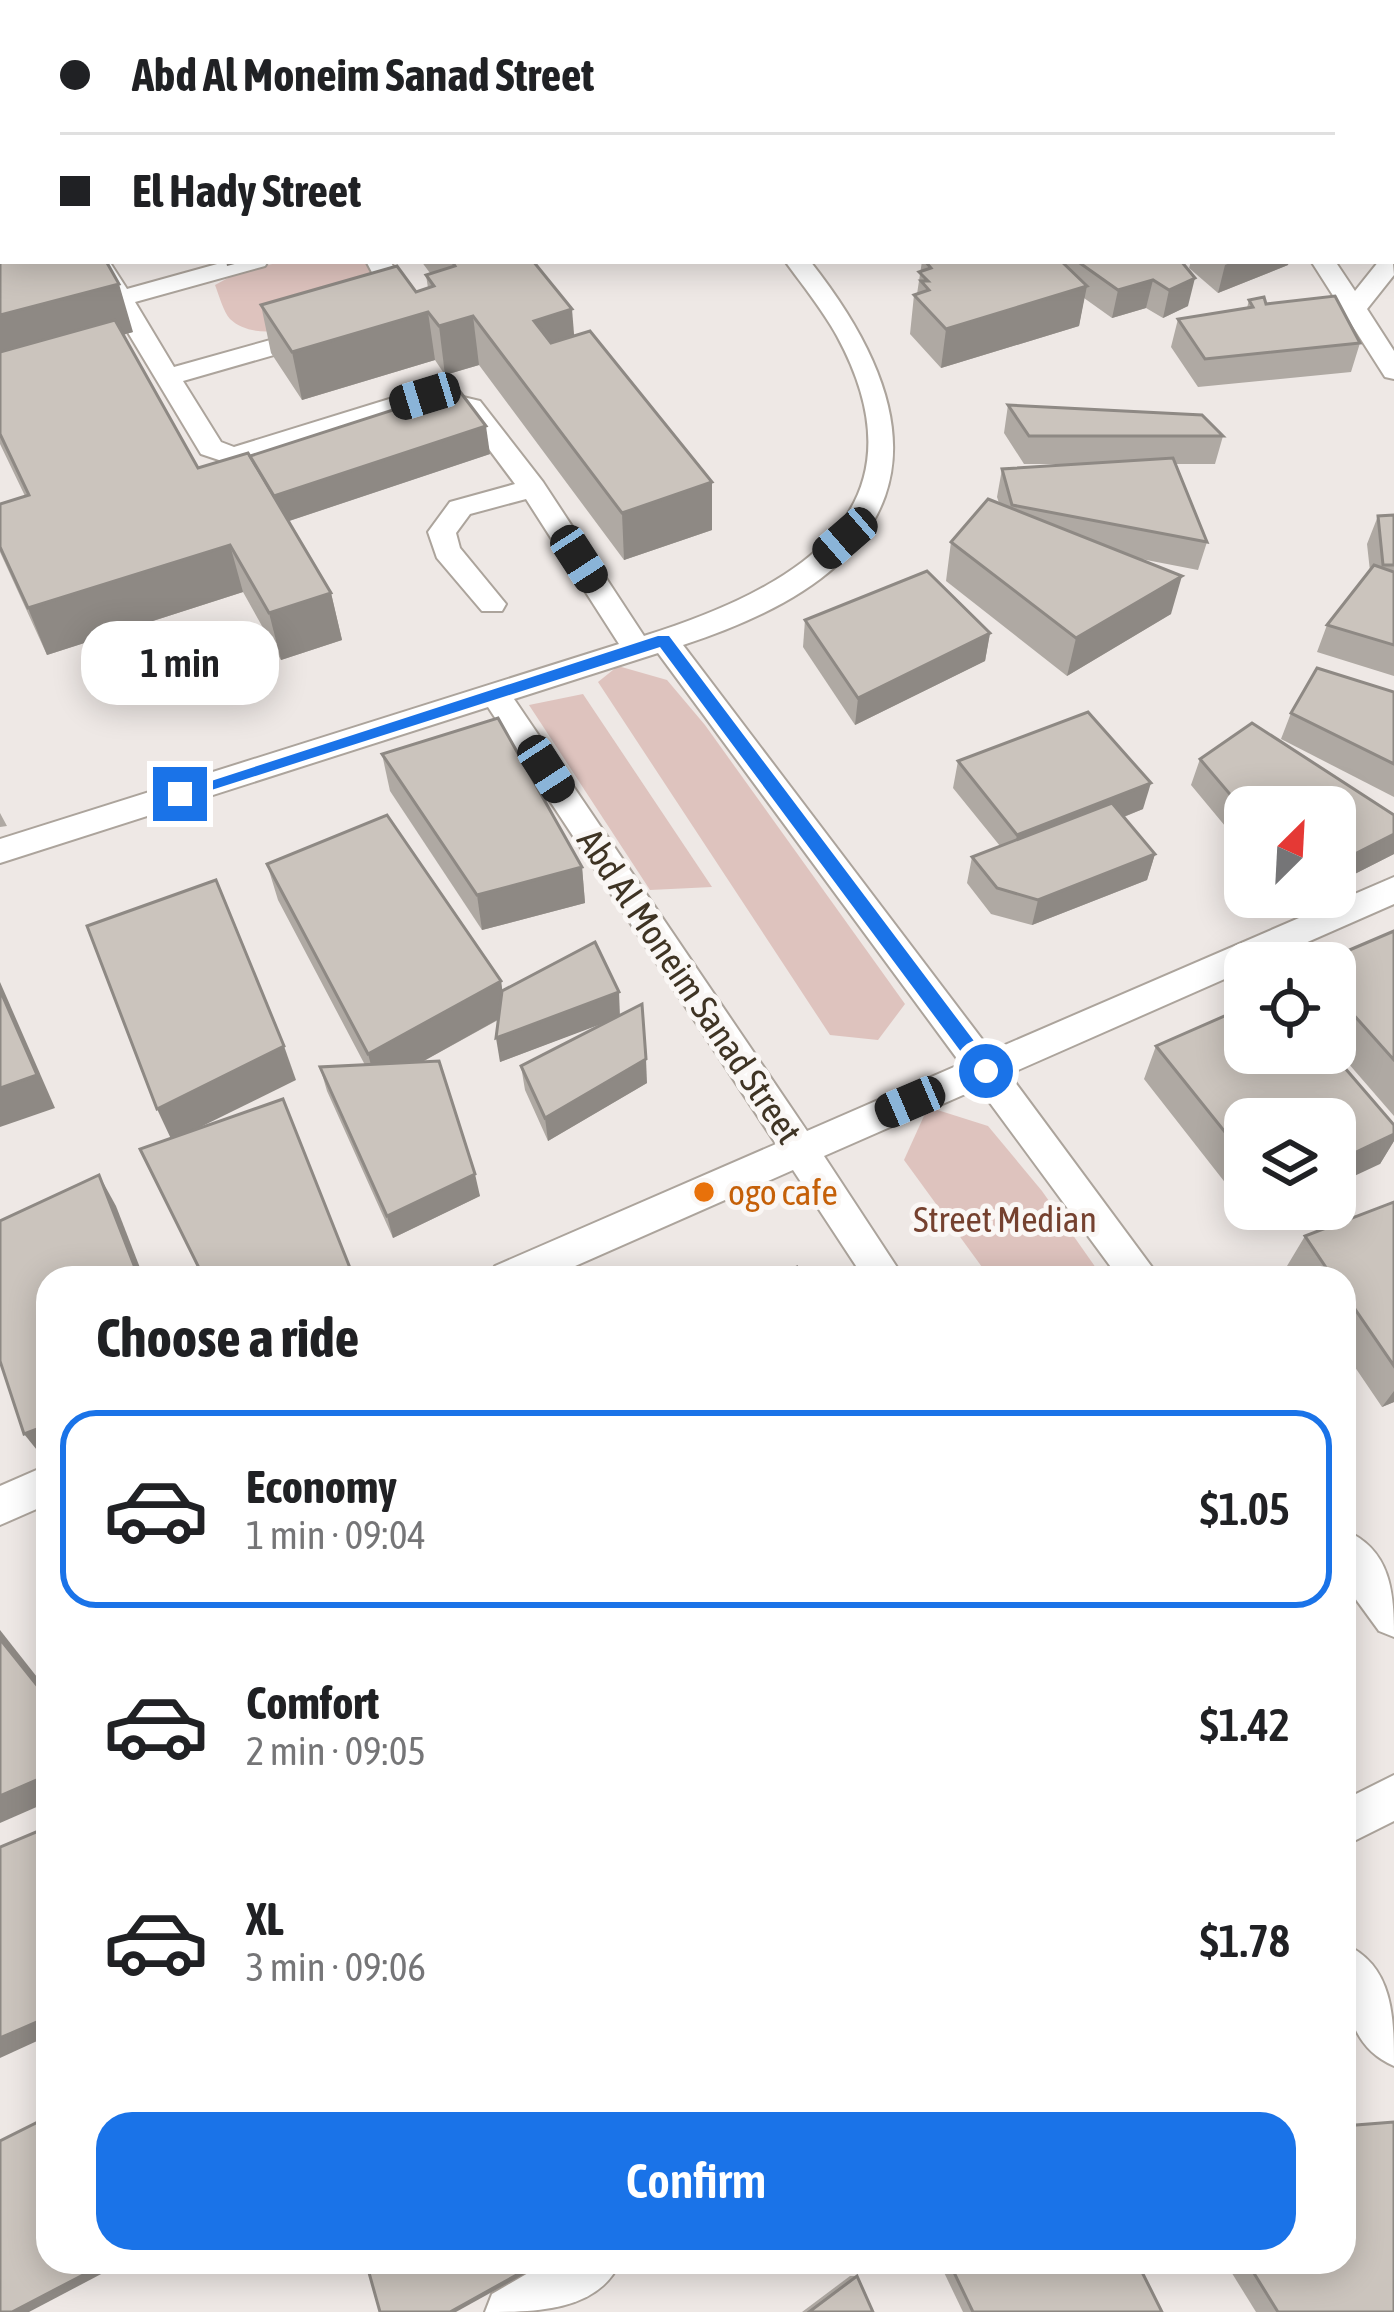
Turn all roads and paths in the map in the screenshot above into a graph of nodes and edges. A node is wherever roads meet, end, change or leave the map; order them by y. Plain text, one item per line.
1 (99, 264) edge
2 (232, 264) edge
3 (380, 264) edge
4 (799, 264) edge
5 (1325, 264) edge
6 (1391, 264) edge
7 (200, 268) edge
8 (122, 298) junction
9 (1356, 306) junction
10 (153, 364) junction
11 (1394, 371) edge
12 (533, 488) junction
13 (491, 604) dead end
14 (650, 645) junction
15 (495, 694) junction
16 (0, 851) edge
17 (1394, 890) edge
18 (986, 1071) junction
19 (798, 1148) junction
20 (535, 1266) edge
21 (876, 1266) edge
22 (1132, 1266) edge
23 (36, 1490) edge
24 (0, 1506) edge
25 (1356, 1566) edge
26 (1394, 1616) edge
27 (1394, 1797) edge
28 (1356, 1818) edge
29 (1356, 1985) edge
30 (1394, 2042) edge
31 (575, 2274) edge
32 (510, 2312) edge

1 - 8 street
2 - 7 street
3 - 10 street
4 - 14 street
5 - 9 street
6 - 9 street
7 - 8 street
8 - 10 street
9 - 11 street
10 - 12 street
12 - 13 street
12 - 14 street
14 - 15 street
14 - 18 street
15 - 16 street
15 - 19 street, Abd Al Moneim Sanad Street
17 - 18 street
18 - 19 street
18 - 22 street
19 - 20 street
19 - 21 street, Abd Al Moneim Sanad Street
23 - 24 street
25 - 26 street
27 - 28 street
29 - 30 street
31 - 32 street

